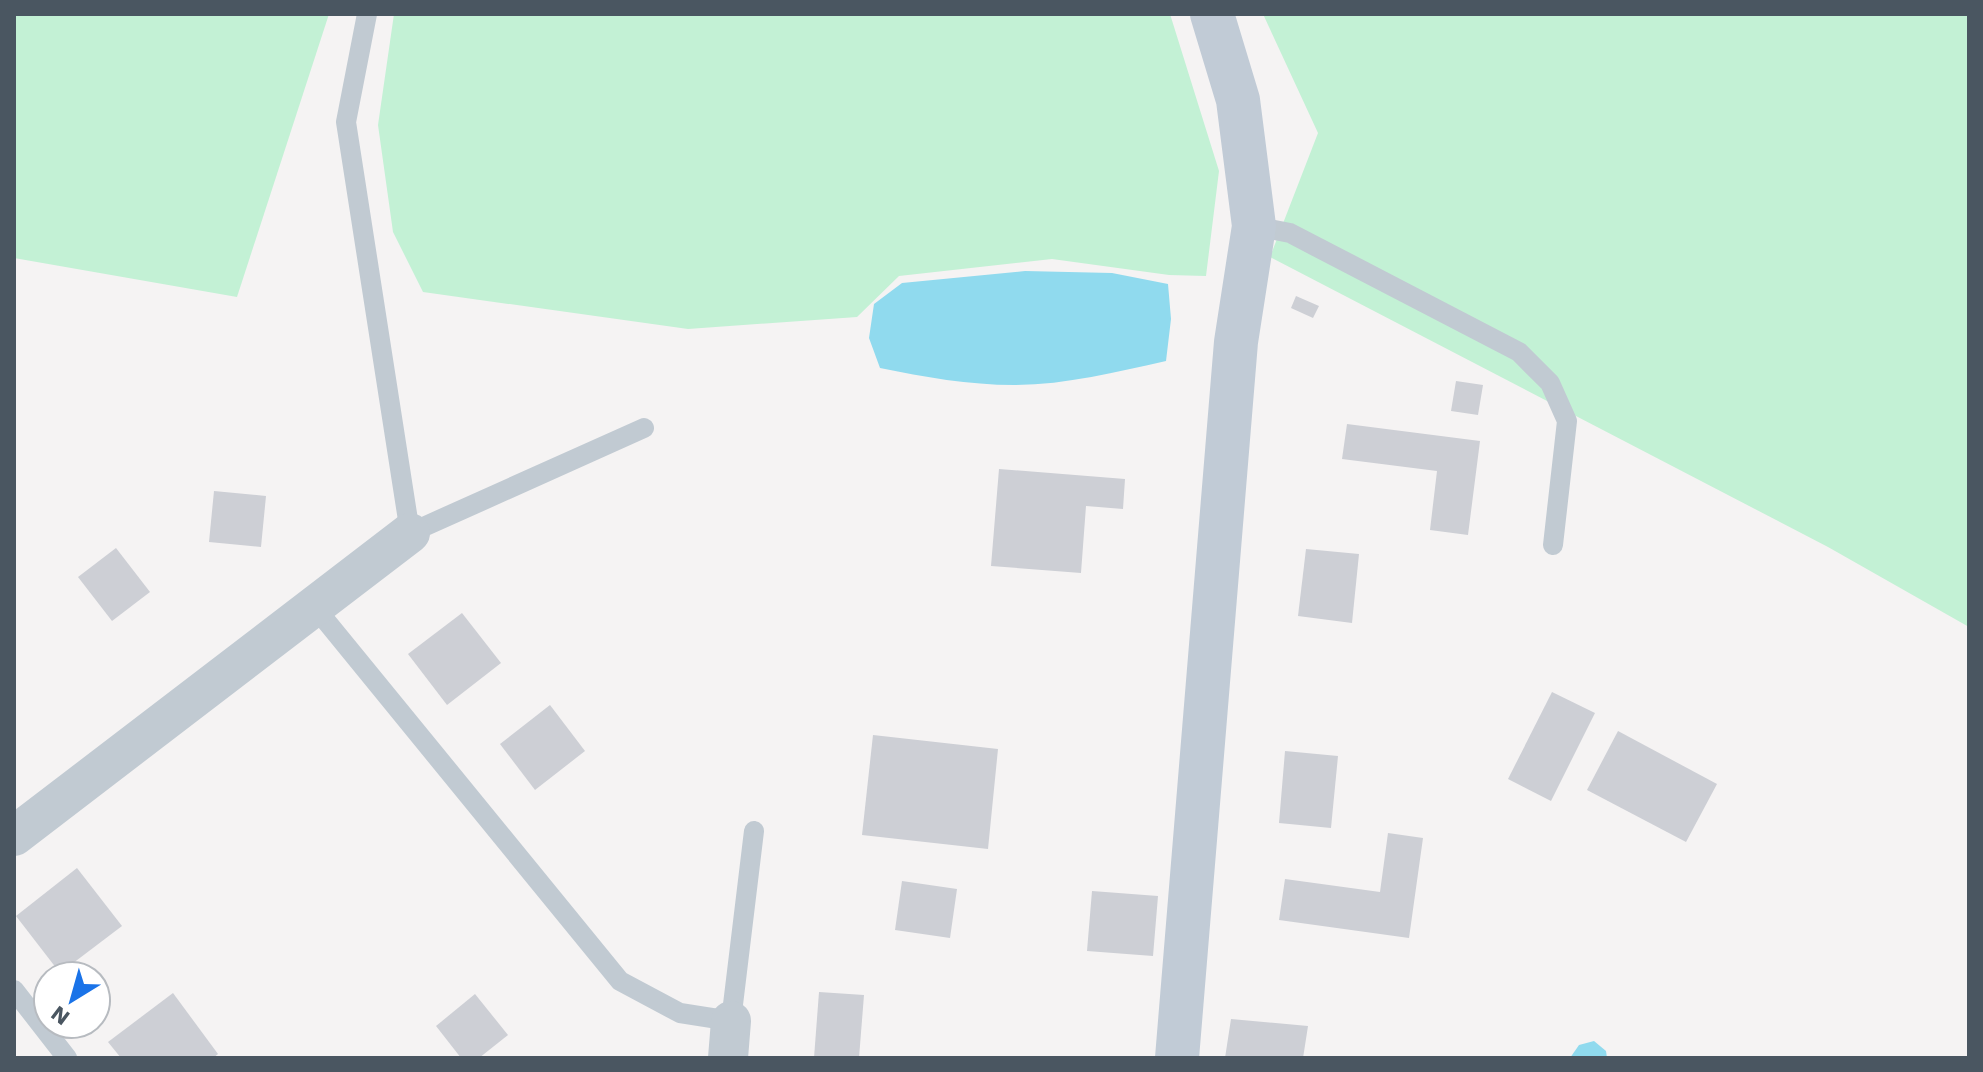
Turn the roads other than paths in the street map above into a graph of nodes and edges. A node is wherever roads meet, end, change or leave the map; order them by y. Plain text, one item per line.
1 (367, 14) edge
2 (1212, 14) edge
3 (1254, 226) junction
4 (644, 428) dead end
5 (410, 533) junction
6 (1553, 545) dead end
7 (313, 605) junction
8 (754, 831) dead end
9 (14, 836) edge
10 (14, 990) edge
11 (729, 1040) edge
12 (67, 1058) edge
13 (1177, 1058) edge

1 - 5 lane
2 - 3 street
3 - 6 lane
3 - 13 street
4 - 5 lane
5 - 7 street
7 - 9 street
7 - 11 lane
8 - 11 lane
10 - 12 lane

